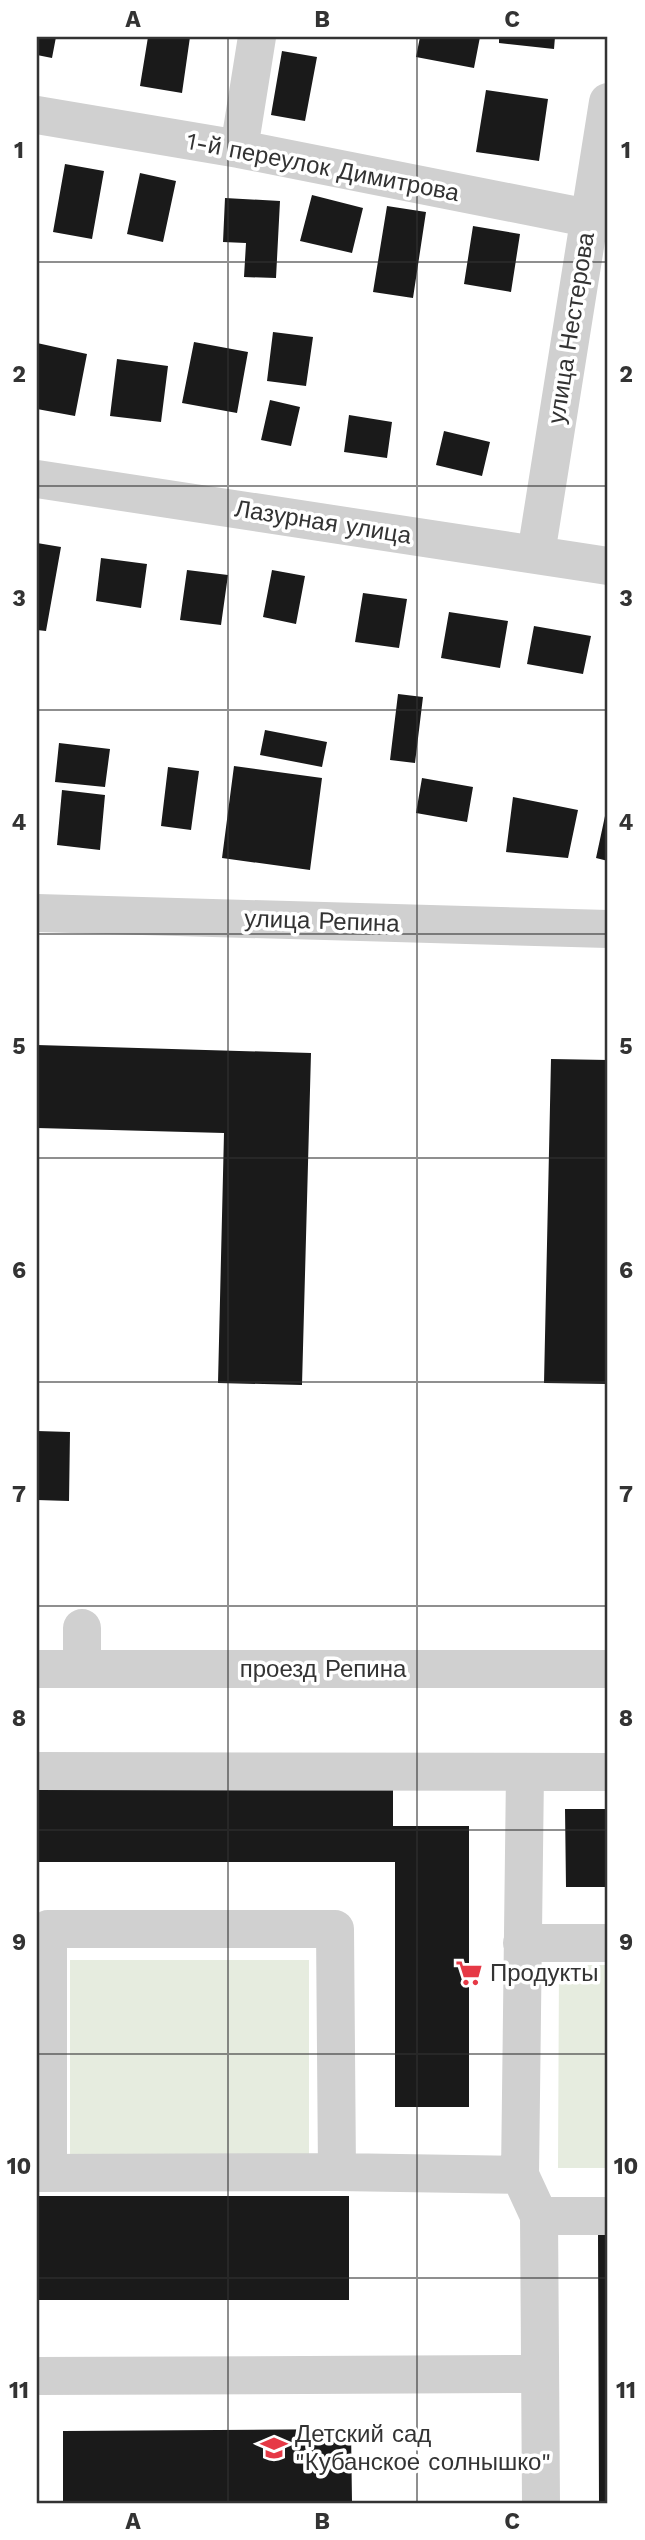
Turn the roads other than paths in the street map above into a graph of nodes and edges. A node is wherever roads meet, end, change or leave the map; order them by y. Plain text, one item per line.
1 (257, 37) edge
2 (608, 102) edge
3 (37, 115) edge
4 (239, 149) junction
5 (598, 221) edge
6 (37, 479) edge
7 (536, 554) junction
8 (608, 566) edge
9 (37, 913) edge
10 (608, 929) edge
11 (82, 1628) dead end
12 (37, 1669) edge
13 (82, 1669) junction
14 (608, 1669) edge
15 (37, 1771) edge
16 (525, 1772) junction
17 (608, 1772) edge
18 (522, 1942) junction
19 (608, 1943) edge
20 (337, 2172) junction
21 (43, 2173) edge
22 (520, 2175) junction
23 (539, 2216) junction
24 (608, 2216) edge
25 (540, 2374) junction
26 (37, 2376) edge
27 (541, 2503) edge

1 - 4 street
2 - 5 street, улица Нестерова
3 - 4 street, 1-й переулок Димитрова
4 - 5 street, 1-й переулок Димитрова
5 - 7 street, улица Нестерова
6 - 7 street, Лазурная улица
7 - 8 street, Лазурная улица
9 - 10 street, улица Репина
11 - 13 street
12 - 13 street, проезд Репина
13 - 14 street, проезд Репина
15 - 16 street
16 - 17 street
16 - 18 street
18 - 19 street
18 - 22 street
20 - 21 street
20 - 21 street
20 - 22 street
22 - 23 street
23 - 24 street
23 - 25 street
25 - 26 street
25 - 27 street

